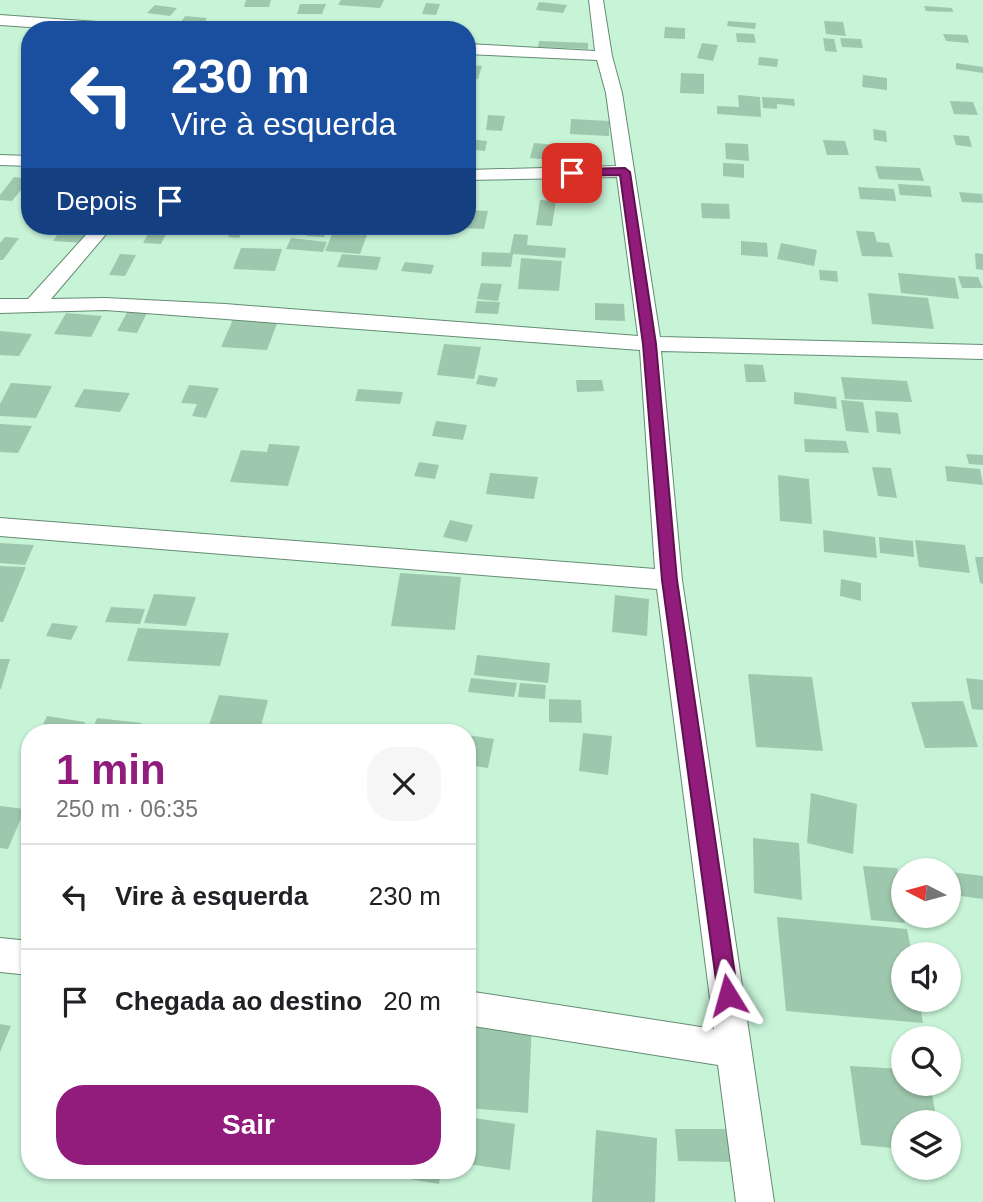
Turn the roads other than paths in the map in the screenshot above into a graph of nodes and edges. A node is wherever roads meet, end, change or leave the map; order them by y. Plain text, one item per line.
1 (596, 0) edge
2 (0, 20) edge
3 (21, 22) edge
4 (476, 50) edge
5 (604, 57) junction
6 (0, 160) edge
7 (21, 161) edge
8 (625, 172) junction
9 (476, 175) edge
10 (96, 235) edge
11 (34, 305) junction
12 (0, 306) edge
13 (650, 344) junction
14 (983, 352) edge
15 (0, 527) edge
16 (669, 580) junction
17 (0, 955) edge
18 (21, 957) edge
19 (476, 1009) edge
20 (736, 1050) junction
21 (755, 1202) edge

1 - 5 street
2 - 3 street
4 - 5 street
5 - 8 street
6 - 7 street
8 - 9 street
8 - 13 street
10 - 11 street
11 - 12 street
11 - 13 street
13 - 14 street
13 - 16 street
15 - 16 street
16 - 20 street
17 - 18 street
19 - 20 street
20 - 21 street

